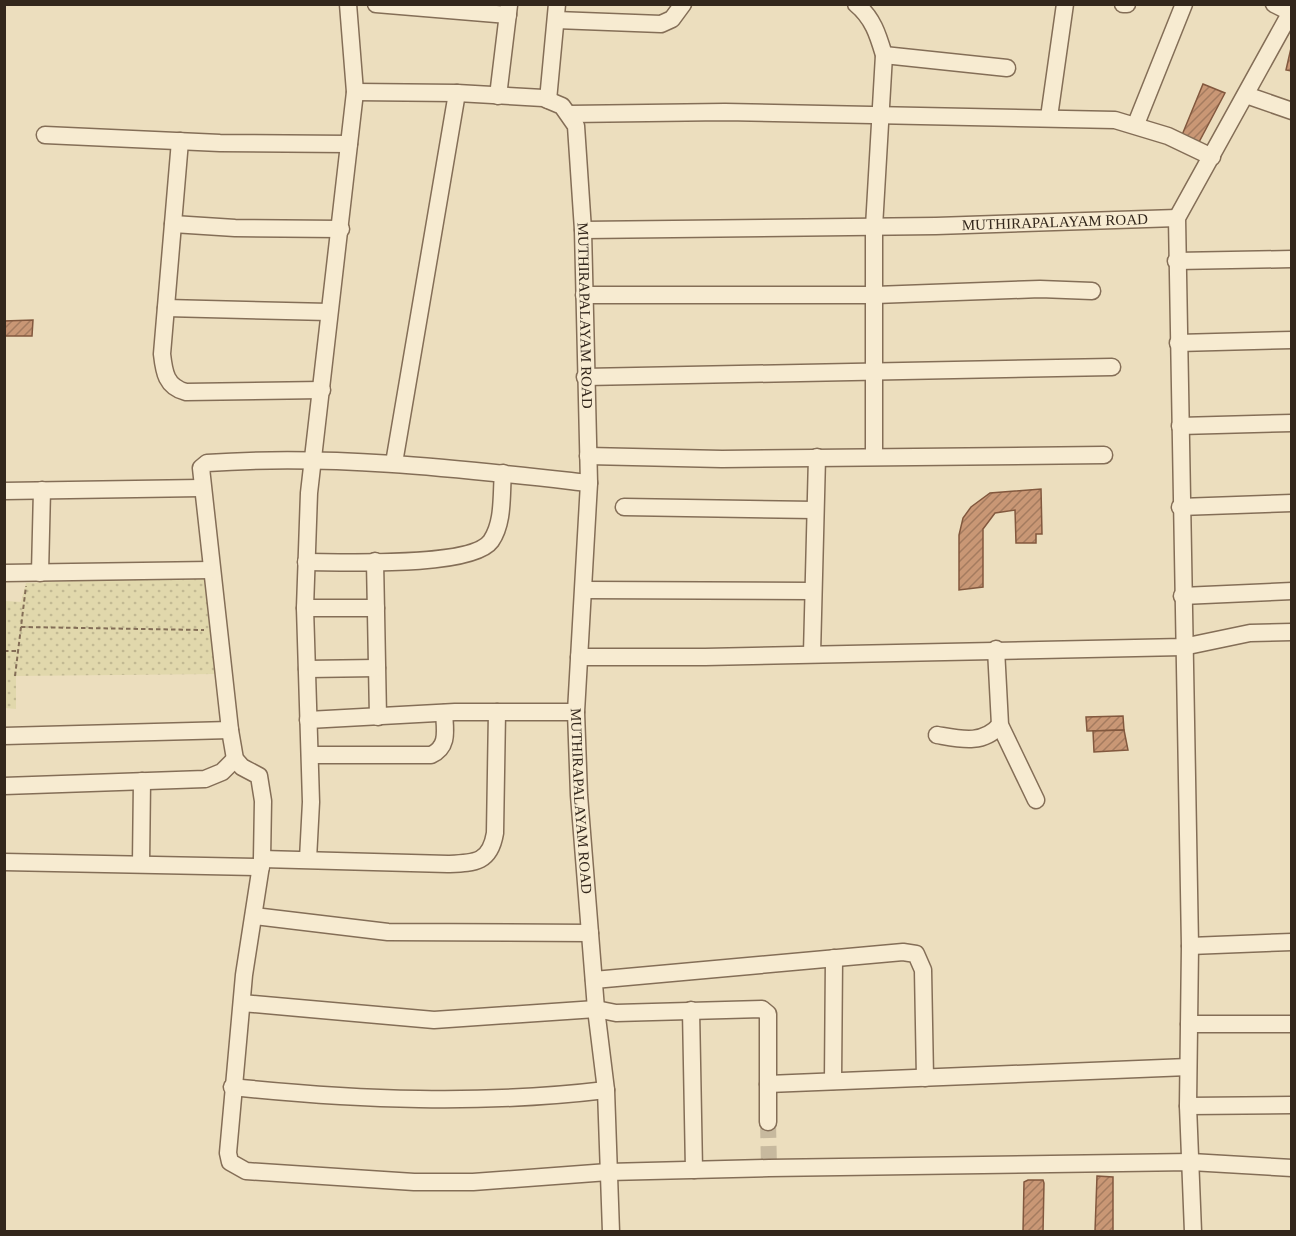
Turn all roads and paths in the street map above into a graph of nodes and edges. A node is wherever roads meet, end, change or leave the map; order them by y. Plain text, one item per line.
1 (348, 4) edge
2 (376, 4) edge
3 (683, 4) edge
4 (855, 4) edge
5 (1065, 4) edge
6 (1184, 4) edge
7 (1274, 4) edge
8 (508, 10) edge
9 (556, 12) edge
10 (1291, 12) edge
11 (884, 55) junction
12 (1006, 68) dead end
13 (355, 92) junction
14 (456, 93) junction
15 (1246, 95) junction
16 (498, 96) junction
17 (548, 100) junction
18 (1292, 111) edge
19 (569, 114) junction
20 (882, 117) junction
21 (1049, 117) junction
22 (1136, 124) junction
23 (45, 135) dead end
24 (180, 141) junction
25 (350, 144) junction
26 (1212, 157) junction
27 (1177, 218) junction
28 (173, 224) junction
29 (874, 226) junction
30 (342, 229) junction
31 (583, 230) junction
32 (1292, 259) edge
33 (1176, 261) junction
34 (1092, 291) dead end
35 (584, 295) junction
36 (875, 295) junction
37 (166, 308) junction
38 (329, 312) junction
39 (1292, 340) edge
40 (1178, 343) junction
41 (1112, 368) dead end
42 (875, 374) junction
43 (585, 377) junction
44 (322, 390) junction
45 (1292, 423) edge
46 (1180, 426) junction
47 (1104, 455) dead end
48 (588, 456) junction
49 (874, 456) junction
50 (817, 457) junction
51 (312, 459) junction
52 (394, 463) junction
53 (503, 473) junction
54 (589, 483) junction
55 (201, 488) junction
56 (42, 490) junction
57 (4, 491) edge
58 (1292, 503) edge
59 (624, 507) dead end
60 (1180, 507) junction
61 (815, 510) junction
62 (375, 561) junction
63 (306, 562) junction
64 (211, 570) junction
65 (4, 573) edge
66 (33, 578) junction
67 (584, 590) junction
68 (812, 591) junction
69 (1292, 591) edge
70 (1182, 596) junction
71 (305, 608) junction
72 (376, 608) junction
73 (21, 627) junction
74 (213, 631) dead end
75 (1292, 632) edge
76 (1183, 647) junction
77 (996, 649) junction
78 (4, 651) edge
79 (18, 651) junction
80 (812, 654) junction
81 (579, 657) junction
82 (377, 668) junction
83 (307, 669) junction
84 (15, 676) dead end
85 (497, 712) junction
86 (576, 712) junction
87 (444, 713) junction
88 (378, 717) junction
89 (308, 720) junction
90 (1000, 725) junction
91 (230, 730) junction
92 (937, 735) dead end
93 (4, 736) edge
94 (310, 755) junction
95 (235, 759) junction
96 (142, 781) junction
97 (4, 786) edge
98 (1036, 800) dead end
99 (308, 859) junction
100 (4, 862) edge
101 (262, 863) junction
102 (141, 864) junction
103 (254, 916) junction
104 (590, 933) junction
105 (1292, 942) edge
106 (1190, 946) junction
107 (834, 958) junction
108 (594, 980) junction
109 (242, 1003) junction
110 (596, 1009) junction
111 (691, 1010) junction
112 (1189, 1024) junction
113 (1292, 1024) edge
114 (1188, 1067) junction
115 (925, 1078) junction
116 (833, 1081) junction
117 (768, 1084) junction
118 (232, 1087) junction
119 (606, 1090) junction
120 (1292, 1105) edge
121 (1188, 1106) junction
122 (768, 1122) tunnel mouth
123 (1191, 1162) junction
124 (1292, 1168) edge
125 (694, 1170) junction
126 (608, 1172) junction
127 (611, 1232) edge
128 (1193, 1232) edge

1 - 13 street
2 - 8 street
3 - 9 street
4 - 11 street
5 - 21 street
6 - 22 street
7 - 10 street
8 - 16 street
9 - 17 street
10 - 15 street
11 - 12 street
11 - 20 street
13 - 14 street
13 - 25 street
14 - 16 street
14 - 52 street
15 - 18 street
15 - 26 street
16 - 17 street
17 - 19 street
19 - 20 street
19 - 31 street
20 - 21 street
20 - 29 street
21 - 22 street
22 - 26 street
23 - 24 street
24 - 25 street
24 - 28 street
25 - 30 street
26 - 27 street
27 - 29 street, MUTHIRAPALAYAM ROAD
27 - 33 street
28 - 30 street
28 - 37 street
29 - 31 street, MUTHIRAPALAYAM ROAD
29 - 36 street
30 - 38 street
31 - 35 street, MUTHIRAPALAYAM ROAD
32 - 33 street
33 - 40 street
34 - 36 street
35 - 36 street
35 - 43 street, MUTHIRAPALAYAM ROAD
36 - 42 street
37 - 38 street
37 - 44 street
38 - 44 street
39 - 40 street
40 - 46 street
41 - 42 street
42 - 43 street
42 - 49 street
43 - 48 street, MUTHIRAPALAYAM ROAD
44 - 51 street
45 - 46 street
46 - 60 street
47 - 49 street
48 - 50 street
48 - 54 street, MUTHIRAPALAYAM ROAD
49 - 50 street
50 - 61 street
51 - 52 street
51 - 55 street
51 - 63 street
52 - 53 street
53 - 54 street
53 - 62 street
54 - 67 street, MUTHIRAPALAYAM ROAD
55 - 56 street
55 - 64 street
56 - 57 street
56 - 66 street
58 - 60 street
59 - 61 street
60 - 70 street
61 - 68 street
62 - 63 street
62 - 72 street
63 - 71 street
64 - 66 street
64 - 91 street
65 - 66 street
66 - 73 path
67 - 68 street
67 - 81 street, MUTHIRAPALAYAM ROAD
68 - 80 street
69 - 70 street
70 - 76 street
71 - 72 street
71 - 83 street
72 - 82 street
73 - 74 path
73 - 79 path
75 - 76 street
76 - 77 street
76 - 106 street
77 - 80 street
77 - 90 street
78 - 79 path
79 - 84 path
80 - 81 street
81 - 86 street, MUTHIRAPALAYAM ROAD
82 - 83 street
82 - 88 street
83 - 89 street
85 - 86 street
85 - 87 street
85 - 99 street
86 - 104 street, MUTHIRAPALAYAM ROAD
87 - 88 street
87 - 94 street
88 - 89 street
89 - 94 street
90 - 92 street
90 - 98 street
91 - 93 street
91 - 95 street
94 - 99 street
95 - 96 street
95 - 101 street
96 - 97 street
96 - 102 street
99 - 101 street
100 - 102 street
101 - 102 street
101 - 103 street
103 - 104 street
103 - 109 street
104 - 108 street, MUTHIRAPALAYAM ROAD
105 - 106 street
106 - 112 street
107 - 108 street
107 - 115 street
107 - 116 street
108 - 110 street, MUTHIRAPALAYAM ROAD
109 - 110 street
109 - 118 street
110 - 111 street
110 - 119 street, MUTHIRAPALAYAM ROAD
111 - 117 street
111 - 125 street
112 - 113 street
112 - 114 street
114 - 115 street
114 - 121 street
115 - 116 street
116 - 117 street
117 - 122 street
118 - 119 street
118 - 126 street
119 - 126 street, MUTHIRAPALAYAM ROAD
120 - 121 street
121 - 123 street
123 - 124 street
123 - 125 street
123 - 128 street
125 - 126 street
126 - 127 street, MUTHIRAPALAYAM ROAD

